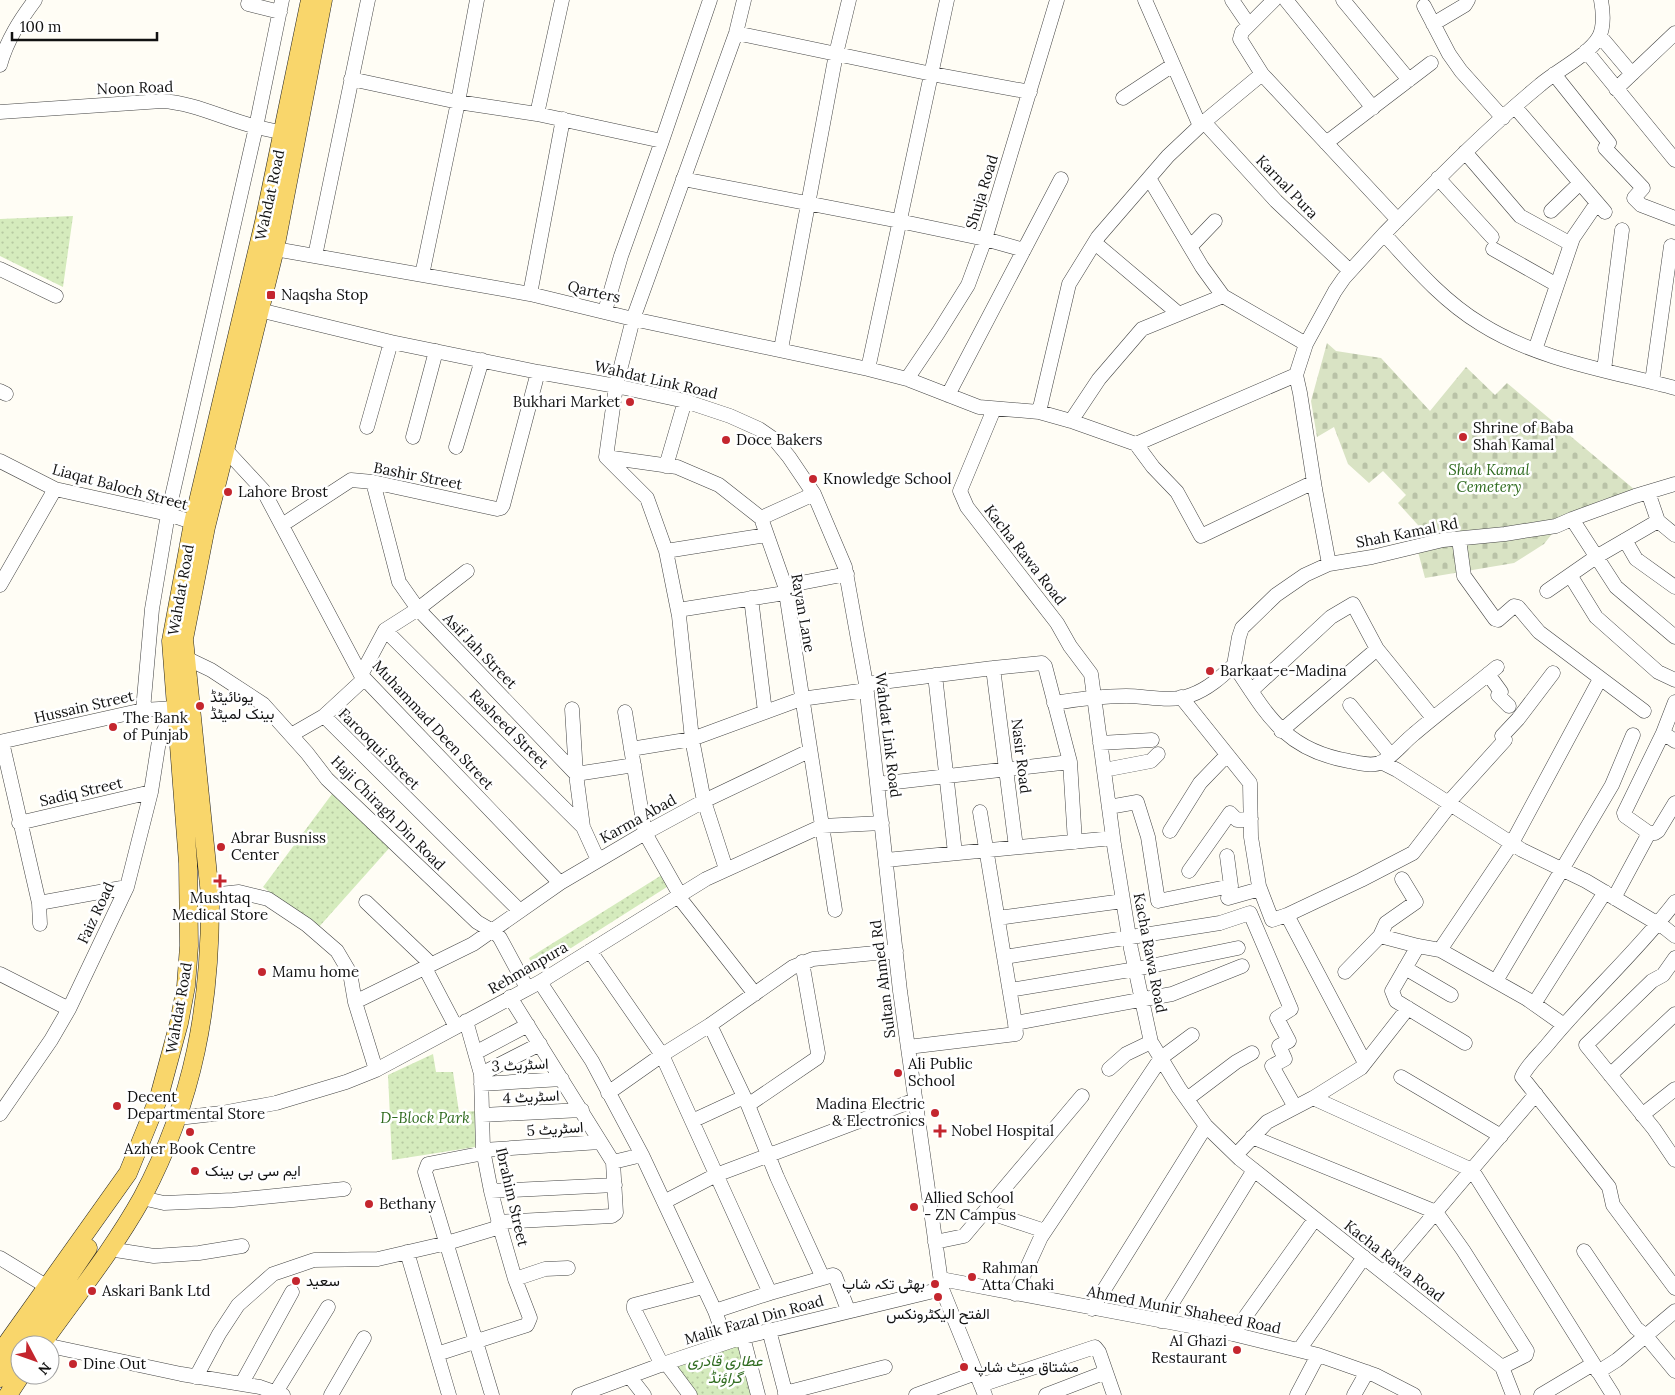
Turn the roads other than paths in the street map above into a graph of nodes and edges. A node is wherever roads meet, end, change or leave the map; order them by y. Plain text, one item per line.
1 (35, 0) edge
2 (310, 0) edge
3 (323, 0) edge
4 (368, 0) edge
5 (477, 0) edge
6 (562, 0) edge
7 (710, 0) edge
8 (744, 0) edge
9 (849, 0) edge
10 (947, 0) edge
11 (1057, 0) edge
12 (1145, 0) edge
13 (1232, 0) edge
14 (1274, 0) edge
15 (1286, 0) edge
16 (1344, 0) edge
17 (1468, 0) edge
18 (1601, 0) edge
19 (248, 4) dead end
20 (281, 6) edge
21 (1424, 6) dead end
22 (1433, 24) junction
23 (1249, 25) junction
24 (736, 32) junction
25 (1675, 33) edge
26 (1600, 36) junction
27 (1586, 51) junction
28 (836, 54) junction
29 (1431, 63) dead end
30 (0, 65) edge
31 (1173, 65) junction
32 (932, 74) junction
33 (1262, 74) junction
34 (1554, 74) junction
35 (1632, 74) junction
36 (352, 79) junction
37 (1409, 80) junction
38 (1616, 89) junction
39 (1030, 92) junction
40 (1123, 98) dead end
41 (458, 102) junction
42 (1515, 107) junction
43 (1372, 108) junction
44 (0, 112) edge
45 (537, 114) junction
46 (1503, 118) junction
47 (563, 119) junction
48 (1202, 124) junction
49 (256, 127) junction
50 (290, 134) junction
51 (662, 141) junction
52 (1326, 143) junction
53 (1465, 152) junction
54 (1675, 160) edge
55 (1149, 178) junction
56 (1438, 178) junction
57 (682, 179) junction
58 (1062, 179) dead end
59 (1580, 183) junction
60 (808, 204) junction
61 (1551, 211) dead end
62 (1675, 218) edge
63 (1398, 220) junction
64 (899, 221) junction
65 (1215, 221) dead end
66 (1622, 230) dead end
67 (1384, 234) junction
68 (985, 239) junction
69 (1095, 243) junction
70 (1571, 244) junction
71 (1671, 246) dead end
72 (1190, 247) junction
73 (275, 249) junction
74 (1024, 250) junction
75 (315, 256) junction
76 (0, 269) edge
77 (1350, 271) junction
78 (422, 275) junction
79 (1557, 285) junction
80 (530, 294) junction
81 (56, 296) dead end
82 (1224, 296) junction
83 (253, 308) junction
84 (605, 311) junction
85 (1180, 314) junction
86 (633, 319) junction
87 (391, 342) junction
88 (1306, 344) junction
89 (781, 349) junction
90 (436, 350) junction
91 (1535, 350) junction
92 (482, 360) junction
93 (868, 369) junction
94 (1604, 370) junction
95 (538, 372) junction
96 (1296, 375) junction
97 (906, 379) junction
98 (1652, 382) junction
99 (616, 386) junction
100 (1675, 388) edge
101 (948, 395) junction
102 (685, 401) junction
103 (994, 409) junction
104 (1039, 412) junction
105 (1071, 421) junction
106 (366, 427) dead end
107 (413, 437) dead end
108 (1136, 444) junction
109 (456, 447) dead end
110 (225, 449) junction
111 (606, 457) junction
112 (0, 461) edge
113 (666, 466) junction
114 (373, 482) junction
115 (1314, 482) junction
116 (1675, 484) edge
117 (54, 489) junction
118 (1648, 492) junction
119 (814, 494) junction
120 (168, 514) junction
121 (761, 518) junction
122 (1572, 519) junction
123 (1658, 521) junction
124 (200, 525) junction
125 (282, 525) junction
126 (766, 535) junction
127 (1675, 535) edge
128 (1459, 539) junction
129 (1625, 540) junction
130 (666, 551) junction
131 (1596, 557) junction
132 (1329, 564) junction
133 (467, 571) dead end
134 (847, 574) junction
135 (1570, 575) junction
136 (0, 584) edge
137 (1675, 587) edge
138 (785, 589) junction
139 (1547, 591) dead end
140 (751, 598) junction
141 (418, 609) junction
142 (678, 610) junction
143 (385, 630) junction
144 (1675, 637) edge
145 (1377, 649) junction
146 (186, 658) junction
147 (1234, 665) junction
148 (993, 668) junction
149 (1553, 673) dead end
150 (361, 675) junction
151 (935, 675) junction
152 (1600, 679) junction
153 (1675, 680) edge
154 (866, 687) junction
155 (1251, 691) junction
156 (1094, 697) junction
157 (1181, 697) junction
158 (801, 699) junction
159 (1675, 702) edge
160 (1054, 703) junction
161 (1350, 705) dead end
162 (183, 706) junction
163 (1509, 706) dead end
164 (572, 709) dead end
165 (143, 710) junction
166 (1644, 711) dead end
167 (625, 712) dead end
168 (765, 712) junction
169 (324, 716) junction
170 (1433, 718) junction
171 (1281, 731) junction
172 (1663, 734) junction
173 (291, 735) junction
174 (1634, 735) dead end
175 (692, 739) junction
176 (1152, 740) dead end
177 (1675, 741) edge
178 (1, 742) edge
179 (1100, 742) junction
180 (631, 749) junction
181 (809, 751) junction
182 (1158, 754) dead end
183 (1227, 754) junction
184 (1386, 758) junction
185 (1070, 762) junction
186 (634, 765) junction
187 (1006, 769) junction
188 (1104, 770) junction
189 (576, 774) junction
190 (947, 776) junction
191 (878, 784) junction
192 (151, 792) junction
193 (704, 801) junction
194 (1675, 803) edge
195 (1449, 804) junction
196 (1109, 807) junction
197 (980, 812) dead end
198 (1251, 818) junction
199 (19, 822) junction
200 (882, 823) junction
201 (822, 826) junction
202 (584, 827) junction
203 (1170, 831) dead end
204 (1649, 832) junction
205 (645, 833) junction
206 (1113, 838) junction
207 (1075, 842) junction
208 (1512, 843) junction
209 (1016, 848) junction
210 (986, 850) junction
211 (955, 854) junction
212 (1227, 856) dead end
213 (598, 860) junction
214 (886, 860) junction
215 (726, 869) junction
216 (1563, 870) junction
217 (1189, 871) dead end
218 (1402, 879) dead end
219 (560, 883) junction
220 (127, 887) junction
221 (1260, 889) junction
222 (210, 894) junction
223 (1610, 895) junction
224 (679, 896) junction
225 (1228, 898) dead end
226 (1123, 900) junction
227 (366, 902) dead end
228 (1675, 902) edge
229 (38, 904) junction
230 (519, 910) junction
231 (835, 910) dead end
232 (1287, 914) junction
233 (998, 918) junction
234 (40, 924) dead end
235 (1658, 924) junction
236 (492, 931) junction
237 (1380, 936) junction
238 (1675, 936) edge
239 (1130, 937) junction
240 (1418, 946) junction
241 (1238, 948) dead end
242 (1440, 950) junction
243 (590, 951) junction
244 (896, 951) junction
245 (1004, 957) junction
246 (1675, 958) edge
247 (802, 962) junction
248 (428, 966) junction
249 (1242, 966) dead end
250 (1405, 968) junction
251 (1136, 969) junction
252 (1345, 972) dead end
253 (0, 974) edge
254 (1496, 981) junction
255 (533, 985) junction
256 (1010, 990) junction
257 (755, 994) junction
258 (1451, 995) dead end
259 (510, 997) junction
260 (1142, 999) junction
261 (355, 1002) junction
262 (1534, 1004) junction
263 (1408, 1008) junction
264 (69, 1009) junction
265 (1675, 1014) edge
266 (1015, 1023) junction
267 (461, 1024) junction
268 (1564, 1024) junction
269 (528, 1025) junction
270 (710, 1026) junction
271 (1192, 1034) dead end
272 (1151, 1042) junction
273 (1465, 1043) dead end
274 (540, 1044) junction
275 (908, 1047) junction
276 (475, 1053) junction
277 (1252, 1053) dead end
278 (662, 1055) junction
279 (1161, 1058) junction
280 (1365, 1063) junction
281 (1110, 1068) dead end
282 (376, 1070) junction
283 (1610, 1075) junction
284 (1401, 1076) dead end
285 (481, 1078) junction
286 (562, 1079) junction
287 (1675, 1089) edge
288 (608, 1093) junction
289 (1536, 1094) junction
290 (1082, 1096) dead end
291 (1313, 1098) junction
292 (1187, 1099) junction
293 (915, 1100) junction
294 (746, 1101) junction
295 (1296, 1107) junction
296 (582, 1110) junction
297 (0, 1114) edge
298 (482, 1115) junction
299 (1642, 1115) junction
300 (178, 1118) junction
301 (692, 1121) junction
302 (1206, 1126) junction
303 (1501, 1136) junction
304 (1252, 1137) junction
305 (600, 1142) junction
306 (1670, 1142) edge
307 (483, 1152) junction
308 (642, 1155) junction
309 (1236, 1155) junction
310 (768, 1156) junction
311 (1675, 1160) edge
312 (613, 1162) junction
313 (1254, 1170) junction
314 (1472, 1170) junction
315 (128, 1173) junction
316 (716, 1175) junction
317 (615, 1185) junction
318 (344, 1189) dead end
319 (491, 1191) junction
320 (142, 1198) junction
321 (664, 1202) junction
322 (985, 1211) junction
323 (1436, 1212) junction
324 (1315, 1219) junction
325 (499, 1225) junction
326 (1045, 1232) junction
327 (935, 1242) junction
328 (447, 1243) junction
329 (242, 1246) dead end
330 (109, 1249) junction
331 (1584, 1251) dead end
332 (407, 1252) junction
333 (1364, 1257) junction
334 (0, 1258) edge
335 (568, 1268) dead end
336 (1384, 1273) junction
337 (516, 1278) junction
338 (823, 1278) junction
339 (941, 1284) junction
340 (46, 1286) junction
341 (703, 1287) junction
342 (1675, 1288) edge
343 (292, 1292) dead end
344 (770, 1293) junction
345 (1016, 1294) junction
346 (328, 1307) dead end
347 (1092, 1308) junction
348 (848, 1310) junction
349 (715, 1311) junction
350 (1675, 1311) edge
351 (1160, 1321) junction
352 (770, 1330) junction
353 (1233, 1334) junction
354 (29, 1335) edge
355 (52, 1335) edge
356 (1646, 1336) junction
357 (743, 1337) junction
358 (364, 1338) dead end
359 (477, 1341) junction
360 (726, 1342) junction
361 (60, 1348) edge
362 (1298, 1350) junction
363 (0, 1353) edge
364 (437, 1354) junction
365 (1318, 1355) junction
366 (10, 1363) edge
367 (664, 1364) junction
368 (885, 1367) dead end
369 (1502, 1367) junction
370 (1596, 1368) junction
371 (1675, 1371) edge
372 (1106, 1372) junction
373 (1367, 1372) junction
374 (196, 1377) junction
375 (630, 1377) junction
376 (0, 1378) edge
377 (242, 1384) junction
378 (981, 1385) edge
379 (259, 1391) edge
380 (280, 1393) edge
381 (786, 1394) edge
382 (925, 1394) edge
383 (331, 1395) edge
384 (449, 1395) edge
385 (492, 1395) edge
386 (579, 1395) edge
387 (644, 1395) edge
388 (690, 1395) edge
389 (758, 1395) edge
390 (1046, 1395) edge
391 (1114, 1395) edge
392 (1297, 1395) edge
393 (1354, 1395) edge
394 (1414, 1395) edge
395 (1513, 1395) edge
396 (1541, 1395) edge
397 (1613, 1395) edge

1 - 30 street
2 - 50 main road, Wahdat Road
3 - 50 main road, Wahdat Road
4 - 36 street
5 - 41 street
6 - 45 street
7 - 51 street
8 - 24 street, Qarters
9 - 28 street
10 - 32 street
11 - 39 street, Shuja Road
12 - 31 street, Karnal Pura
13 - 23 street
14 - 23 street
15 - 43 street
16 - 37 street
17 - 22 street
18 - 26 street
19 - 20 street
20 - 49 street
21 - 22 street
22 - 46 street
23 - 33 street
24 - 28 street
24 - 57 street, Qarters
25 - 35 street
26 - 27 street
26 - 35 street
27 - 34 street
27 - 38 street
28 - 32 street
28 - 60 street
29 - 37 street
31 - 40 street
31 - 48 street, Karnal Pura
32 - 39 street
32 - 64 street
33 - 48 street
33 - 52 street
34 - 42 street
34 - 62 street
35 - 38 street
36 - 41 street
36 - 75 street
37 - 43 street
38 - 54 street
39 - 68 street, Shuja Road
41 - 45 street
41 - 78 street
42 - 46 street
42 - 59 street
43 - 52 street
44 - 49 street, Noon Road
45 - 47 street
46 - 53 street
47 - 51 street
47 - 80 street
48 - 55 street
48 - 77 street, Karnal Pura
49 - 50 street, Noon Road
49 - 120 street
50 - 73 main road, Wahdat Road
50 - 83 main road, Wahdat Road
51 - 84 street
52 - 63 street
53 - 56 street
53 - 70 street
55 - 69 street
55 - 72 street
56 - 63 street
56 - 79 street
57 - 60 street
57 - 86 street, Qarters
58 - 74 street
59 - 61 street
59 - 70 street
60 - 64 street
60 - 89 street
63 - 67 street
64 - 68 street
64 - 93 street
65 - 72 street
66 - 94 street
67 - 77 street
67 - 91 street
68 - 74 street
68 - 97 street, Shuja Road
69 - 85 street
69 - 104 street
70 - 79 street
71 - 98 street
72 - 82 street
73 - 75 street, Qarters
73 - 83 main road, Wahdat Road
74 - 101 street
75 - 78 street, Qarters
76 - 81 street
77 - 88 street
78 - 80 street, Qarters
79 - 91 street
80 - 84 street, Qarters
82 - 85 street
82 - 88 street
83 - 87 street, Wahdat Link Road
83 - 110 main road, Wahdat Road
83 - 124 main road, Wahdat Road
84 - 86 street, Qarters
85 - 105 street
86 - 89 street
86 - 99 street
87 - 90 street, Wahdat Link Road
87 - 106 street
88 - 96 street
89 - 93 street
90 - 92 street, Wahdat Link Road
90 - 107 street
91 - 94 street
92 - 95 street, Wahdat Link Road
92 - 109 street
93 - 97 street
94 - 98 street
95 - 99 street, Wahdat Link Road
95 - 114 street, Bashir Street
96 - 108 street
96 - 115 street
97 - 101 street
98 - 100 street
99 - 102 street, Wahdat Link Road
99 - 111 street
101 - 103 street
102 - 113 street
102 - 119 street, Wahdat Link Road
103 - 104 street
103 - 156 street, Kacha Rawa Road
104 - 105 street
105 - 108 street
108 - 115 street
110 - 124 main road, Wahdat Road
110 - 125 street, Muhammad Deen Street
111 - 113 street
111 - 130 street
112 - 117 street, Liaqat Baloch Street
113 - 121 street
114 - 125 street, Bashir Street
114 - 141 street, Asif Jah Street
115 - 132 street
116 - 118 street, Shah Kamal Rd
117 - 120 street, Liaqat Baloch Street
117 - 136 street
118 - 122 street, Shah Kamal Rd
118 - 123 street
119 - 121 street
119 - 134 street, Wahdat Link Road
120 - 124 street, Liaqat Baloch Street
120 - 165 street
121 - 126 street, Rayan Lane
122 - 128 street, Shah Kamal Rd
122 - 131 street
123 - 127 street
123 - 129 street
124 - 146 main road, Wahdat Road
124 - 162 main road, Wahdat Road
125 - 150 street, Muhammad Deen Street
126 - 130 street
126 - 138 street, Rayan Lane
128 - 132 street, Shah Kamal Rd
128 - 152 street
129 - 131 street
129 - 137 street
130 - 142 street
131 - 135 street
131 - 144 street
132 - 147 street, Shah Kamal Rd
133 - 141 street, Farooqui Street
134 - 138 street
134 - 154 street, Wahdat Link Road
135 - 139 street
135 - 153 street
138 - 140 street
138 - 158 street, Rayan Lane
140 - 142 street
140 - 168 street
141 - 143 street, Farooqui Street
141 - 189 street, Asif Jah Street
142 - 175 street
143 - 150 street, Farooqui Street
143 - 202 street, Rasheed Street
145 - 155 street
145 - 170 street
145 - 171 street
146 - 162 main road, Wahdat Road
146 - 173 street, Haji Chiragh Din Road
147 - 155 street
147 - 157 street
148 - 151 street
148 - 160 street
148 - 187 street, Nasir Road
149 - 195 street
150 - 169 street, Farooqui Street
150 - 219 street, Muhammad Deen Street
151 - 154 street
151 - 190 street
152 - 166 street
152 - 208 street
154 - 158 street
154 - 191 street, Wahdat Link Road
155 - 171 street
156 - 157 street
156 - 160 street
156 - 179 street, Kacha Rawa Road
157 - 183 street
158 - 168 street
158 - 181 street, Rayan Lane
159 - 172 street
160 - 185 street
161 - 184 street
162 - 165 street, Hussain Street
162 - 192 street, Faiz Road
162 - 222 main road, Wahdat Road
162 - 315 main road, Wahdat Road
163 - 170 street
164 - 189 street
165 - 178 street, Hussain Street
167 - 180 street
168 - 175 street
169 - 173 street
169 - 230 street, Farooqui Street
170 - 184 street
171 - 184 street
172 - 177 street
172 - 204 street
173 - 236 street, Haji Chiragh Din Road
174 - 216 street
175 - 180 street
175 - 193 street
176 - 179 street
178 - 199 street
179 - 188 street, Kacha Rawa Road
180 - 186 street
181 - 193 street, Karma Abad
181 - 201 street, Rayan Lane
182 - 188 street
183 - 198 street
183 - 203 street
184 - 195 street
185 - 187 street
185 - 207 street
186 - 189 street
186 - 205 street
187 - 190 street
187 - 209 street, Nasir Road
188 - 196 street, Kacha Rawa Road
189 - 202 street
190 - 191 street
190 - 211 street
191 - 200 street, Wahdat Link Road
192 - 199 street, Sadiq Street
192 - 220 street, Faiz Road
193 - 205 street, Karma Abad
193 - 215 street
194 - 204 street
195 - 208 street
195 - 232 street
196 - 206 street, Kacha Rawa Road
196 - 212 street
197 - 210 street
198 - 217 street
198 - 221 street
199 - 229 street
200 - 201 street, Rehmanpura
200 - 214 street, Sultan Ahmed Rd
201 - 215 street, Rehmanpura
201 - 231 street, Rayan Lane
202 - 213 street, Rasheed Street
204 - 223 street
205 - 213 street, Karma Abad
205 - 224 street
206 - 207 street
206 - 226 street, Kacha Rawa Road
207 - 209 street
208 - 216 street
208 - 242 street
209 - 210 street
210 - 211 street
210 - 233 street
211 - 214 street
213 - 219 street, Karma Abad
214 - 244 street, Sultan Ahmed Rd
215 - 224 street, Rehmanpura
216 - 223 street
216 - 254 street
218 - 237 street
219 - 230 street, Karma Abad
220 - 229 street
220 - 264 street, Faiz Road
221 - 225 street
221 - 232 street
222 - 261 street
222 - 300 main road, Wahdat Road
223 - 235 street
223 - 262 street
224 - 243 street, Rehmanpura
224 - 257 street
226 - 233 street
226 - 239 street, Kacha Rawa Road
227 - 248 street, Ibrahim Street
228 - 235 street
229 - 234 street
230 - 236 street, Karma Abad
232 - 280 street
233 - 245 street
235 - 238 street
235 - 268 street
236 - 248 street, Karma Abad
236 - 255 street, Haji Chiragh Din Road
237 - 240 street
237 - 252 street
239 - 245 street
239 - 251 street, Kacha Rawa Road
239 - 295 street
240 - 242 street
240 - 250 street
241 - 251 street
242 - 254 street
243 - 255 street, Rehmanpura
243 - 278 street
244 - 247 street
244 - 275 street, Sultan Ahmed Rd
245 - 256 street
246 - 283 street
247 - 257 street
247 - 294 street
248 - 261 street, Karma Abad
248 - 267 street, Ibrahim Street
249 - 260 street
250 - 258 street
250 - 263 street
251 - 256 street
251 - 260 street, Kacha Rawa Road
253 - 264 street
254 - 262 street
255 - 259 street, Rehmanpura
255 - 288 street, Haji Chiragh Din Road
256 - 266 street
257 - 270 street
259 - 267 street, Rehmanpura
259 - 269 street
260 - 266 street
260 - 272 street, Kacha Rawa Road
261 - 282 street
262 - 268 street
263 - 273 street
263 - 280 street
264 - 297 street, Faiz Road
265 - 283 street
266 - 275 street
267 - 276 street, Ibrahim Street
267 - 282 street, Rehmanpura
268 - 289 street
269 - 274 street
269 - 276 street
270 - 278 street
270 - 294 street
271 - 279 street
272 - 279 street, Kacha Rawa Road
272 - 281 street
274 - 285 street
274 - 286 street
275 - 293 street, Sultan Ahmed Rd
276 - 285 street, Ibrahim Street
277 - 292 street
278 - 288 street
278 - 301 street
279 - 292 street, Kacha Rawa Road
279 - 326 street
280 - 291 street
282 - 300 street, Rehmanpura
283 - 299 street
284 - 303 street
285 - 286 street, اسٹریٹ 3
285 - 298 street, Ibrahim Street
286 - 296 street
287 - 299 street
288 - 308 street, Haji Chiragh Din Road
289 - 303 street
289 - 342 street
290 - 322 street
291 - 295 street
291 - 314 street
292 - 302 street, Kacha Rawa Road
293 - 310 street
293 - 327 street, Sultan Ahmed Rd
294 - 301 street
294 - 310 street
295 - 304 street
296 - 298 street, اسٹریٹ 4
296 - 305 street
298 - 307 street, Ibrahim Street
299 - 306 street
300 - 320 main road, Wahdat Road
301 - 316 street
302 - 309 street, Kacha Rawa Road
302 - 347 street
303 - 314 street
304 - 309 street
304 - 323 street
305 - 307 street, اسٹریٹ 5
305 - 312 street
306 - 311 street
307 - 319 street, Ibrahim Street
307 - 328 street, اسٹریٹ 5
308 - 312 street
308 - 321 street, Haji Chiragh Din Road
309 - 313 street, Kacha Rawa Road
310 - 316 street
310 - 338 street
312 - 317 street
313 - 324 street, Kacha Rawa Road
313 - 351 street
314 - 323 street
314 - 370 street
315 - 340 main road, Wahdat Road
315 - 354 main road
316 - 321 street
316 - 344 street
317 - 319 street
317 - 325 street
318 - 320 street
319 - 325 street, Ibrahim Street
320 - 330 main road, Wahdat Road
321 - 341 street, Haji Chiragh Din Road
322 - 326 street
322 - 327 street
323 - 336 street
323 - 369 street
324 - 333 street, Kacha Rawa Road
324 - 353 street
325 - 328 street
325 - 337 street, Ibrahim Street
326 - 345 street
327 - 339 street, Sultan Ahmed Rd
328 - 332 street
328 - 359 street
329 - 330 street
330 - 355 main road, Wahdat Road
331 - 356 street
332 - 364 street
332 - 374 street
333 - 336 street, Kacha Rawa Road
333 - 362 street
334 - 340 street
335 - 337 street
336 - 369 street, Kacha Rawa Road
337 - 359 street, Ibrahim Street
338 - 344 street
338 - 348 street
339 - 345 street, Ahmed Munir Shaheed Road
339 - 348 street, Malik Fazal Din Road
339 - 378 street, Sultan Ahmed Rd
340 - 363 main road, Wahdat Road
341 - 349 street, Haji Chiragh Din Road
341 - 367 street
343 - 377 street
344 - 349 street
345 - 347 street, Ahmed Munir Shaheed Road
346 - 380 street
347 - 351 street, Ahmed Munir Shaheed Road
348 - 352 street, Malik Fazal Din Road
349 - 360 street, Haji Chiragh Din Road
350 - 356 street
351 - 353 street, Ahmed Munir Shaheed Road
352 - 357 street, Malik Fazal Din Road
352 - 381 street
353 - 362 street, Ahmed Munir Shaheed Road
356 - 370 street
356 - 371 street
357 - 360 street, Malik Fazal Din Road
357 - 389 street
358 - 383 street
359 - 364 street
359 - 385 street
360 - 367 street, Malik Fazal Din Road
361 - 374 street
362 - 365 street, Ahmed Munir Shaheed Road
364 - 384 street
365 - 373 street, Ahmed Munir Shaheed Road
365 - 392 street
366 - 376 main road
367 - 375 street, Malik Fazal Din Road
367 - 388 street
368 - 381 street
369 - 395 street
370 - 396 street
370 - 397 street
372 - 378 street
372 - 390 street
372 - 391 street
373 - 393 street
373 - 394 street, Ahmed Munir Shaheed Road
374 - 377 street
375 - 386 street, Malik Fazal Din Road
375 - 387 street
377 - 379 street
378 - 382 street
379 - 380 street

